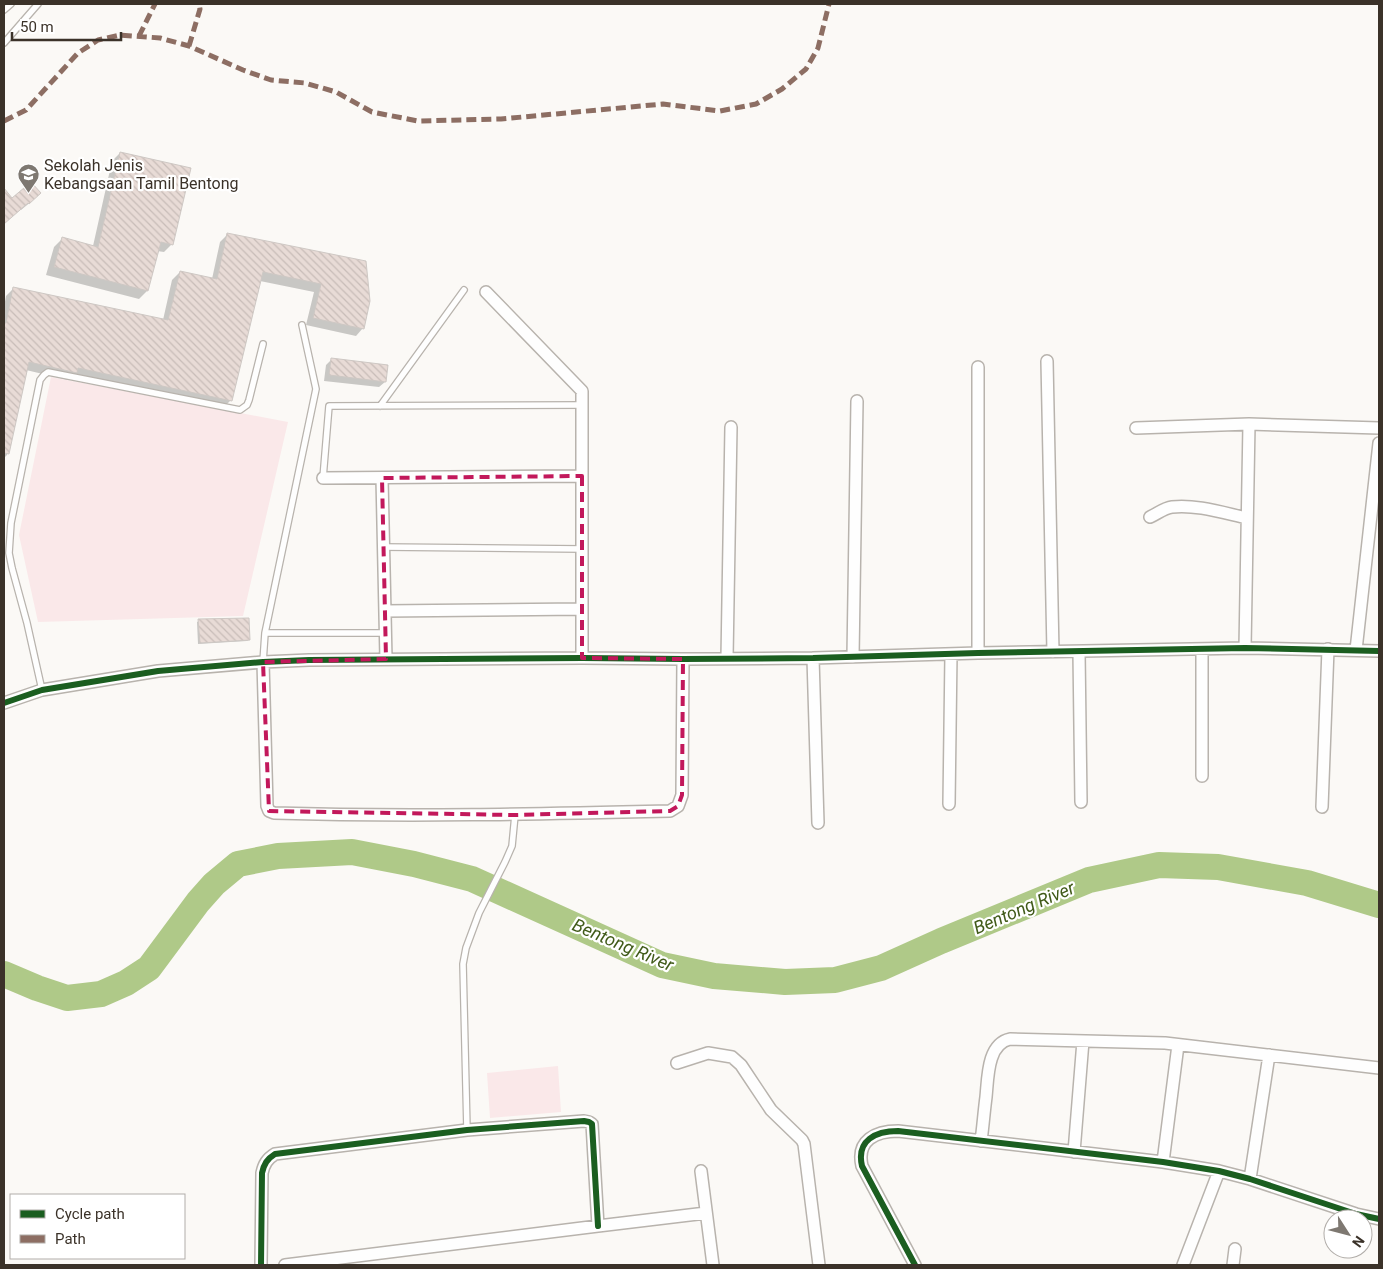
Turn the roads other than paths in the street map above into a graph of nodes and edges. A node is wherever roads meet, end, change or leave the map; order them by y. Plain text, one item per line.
1 (11, 4) edge
2 (38, 4) edge
3 (4, 10) edge
4 (4, 43) edge
5 (464, 290) dead end
6 (486, 292) dead end
7 (302, 325) dead end
8 (263, 344) dead end
9 (1047, 361) dead end
10 (978, 367) dead end
11 (857, 401) dead end
12 (582, 405) junction
13 (380, 406) junction
14 (1249, 424) junction
15 (731, 427) dead end
16 (1136, 428) dead end
17 (1379, 428) edge
18 (1379, 442) edge
19 (582, 476) junction
20 (323, 478) joint
21 (382, 478) junction
22 (1150, 517) dead end
23 (1247, 518) junction
24 (383, 547) junction
25 (582, 549) junction
26 (582, 609) junction
27 (385, 611) junction
28 (385, 633) junction
29 (265, 634) junction
30 (1245, 648) junction
31 (1202, 649) junction
32 (1328, 649) junction
33 (1356, 650) junction
34 (1379, 651) edge
35 (1053, 652) junction
36 (1079, 652) junction
37 (978, 653) junction
38 (951, 654) junction
39 (853, 656) junction
40 (582, 658) junction
41 (727, 658) junction
42 (813, 658) junction
43 (386, 659) junction
44 (683, 659) junction
45 (263, 662) junction
46 (42, 690) junction
47 (4, 703) edge
48 (1202, 776) dead end
49 (1081, 802) dead end
50 (949, 804) dead end
51 (1322, 807) dead end
52 (515, 815) junction
53 (818, 823) dead end
54 (1083, 1041) junction
55 (1178, 1045) junction
56 (1268, 1055) junction
57 (677, 1063) dead end
58 (1379, 1068) edge
59 (467, 1130) junction
60 (981, 1141) junction
61 (1074, 1152) junction
62 (1162, 1162) junction
63 (701, 1171) dead end
64 (1219, 1171) junction
65 (1250, 1179) junction
66 (706, 1214) junction
67 (1379, 1219) edge
68 (598, 1226) junction
69 (1235, 1249) dead end
70 (261, 1265) edge
71 (285, 1265) edge
72 (713, 1265) edge
73 (819, 1265) edge
74 (916, 1265) edge
75 (1183, 1265) edge
76 (1233, 1265) edge

1 - 3 lane
2 - 4 lane
5 - 13 lane
6 - 12 street
7 - 29 lane
8 - 46 lane
9 - 35 street
10 - 37 street
11 - 39 street
12 - 13 lane
12 - 19 street
13 - 20 lane
14 - 16 street
14 - 17 street
14 - 23 street
15 - 41 street
18 - 33 street
19 - 21 street
19 - 25 street
20 - 21 street
21 - 24 street
22 - 23 street
23 - 30 street
24 - 25 lane
24 - 27 street
25 - 26 street
26 - 27 street
26 - 40 street
27 - 28 street
28 - 29 lane
28 - 43 street
29 - 45 lane
30 - 31 street
30 - 32 street
31 - 36 street
31 - 48 street
32 - 33 street
32 - 51 street
33 - 34 street
35 - 36 street
35 - 37 street
36 - 49 street
37 - 38 street
38 - 39 street
38 - 50 street
39 - 42 street
40 - 43 street
40 - 44 street
41 - 42 street
41 - 44 street
42 - 53 street
43 - 45 street
44 - 52 street
45 - 46 street
45 - 52 street
46 - 47 street
52 - 59 lane
54 - 55 street
54 - 60 street
54 - 61 street
55 - 56 street
55 - 62 street
56 - 58 street
56 - 65 street
57 - 73 street
59 - 68 street
59 - 70 street
60 - 61 street
60 - 74 street
61 - 62 street
62 - 64 street
63 - 66 street
64 - 65 street
64 - 75 street
65 - 67 street
66 - 68 street
66 - 72 street
68 - 71 street
69 - 76 street

